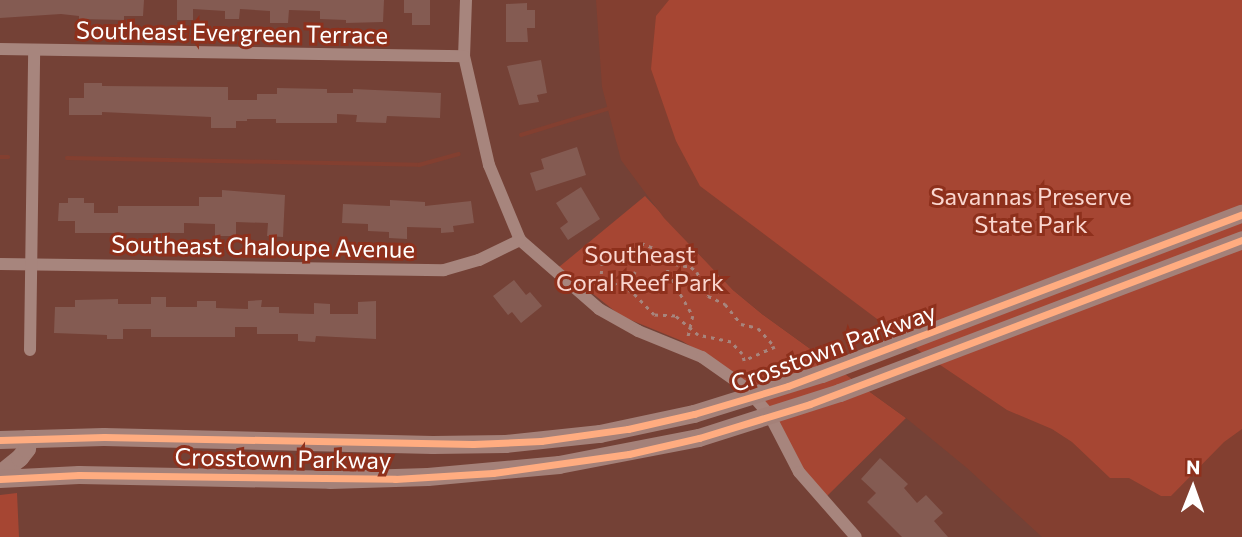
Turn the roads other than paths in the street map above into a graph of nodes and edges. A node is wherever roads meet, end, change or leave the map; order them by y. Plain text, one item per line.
1 (466, 0) edge
2 (0, 49) edge
3 (34, 50) junction
4 (464, 56) junction
5 (1242, 214) edge
6 (520, 240) junction
7 (1242, 240) edge
8 (0, 264) edge
9 (33, 265) junction
10 (30, 350) dead end
11 (28, 439) junction
12 (0, 440) edge
13 (0, 476) edge
14 (856, 537) edge

1 - 4 street
2 - 3 street, Southeast Evergreen Terrace
3 - 4 street, Southeast Evergreen Terrace
3 - 9 street
4 - 6 street
5 - 11 main road, Crosstown Parkway, bridge
6 - 9 street, Southeast Chaloupe Avenue
6 - 14 street
7 - 13 main road, Crosstown Parkway, bridge
8 - 9 street, Southeast Chaloupe Avenue
9 - 10 street
11 - 12 main road, Crosstown Parkway
11 - 13 main road

